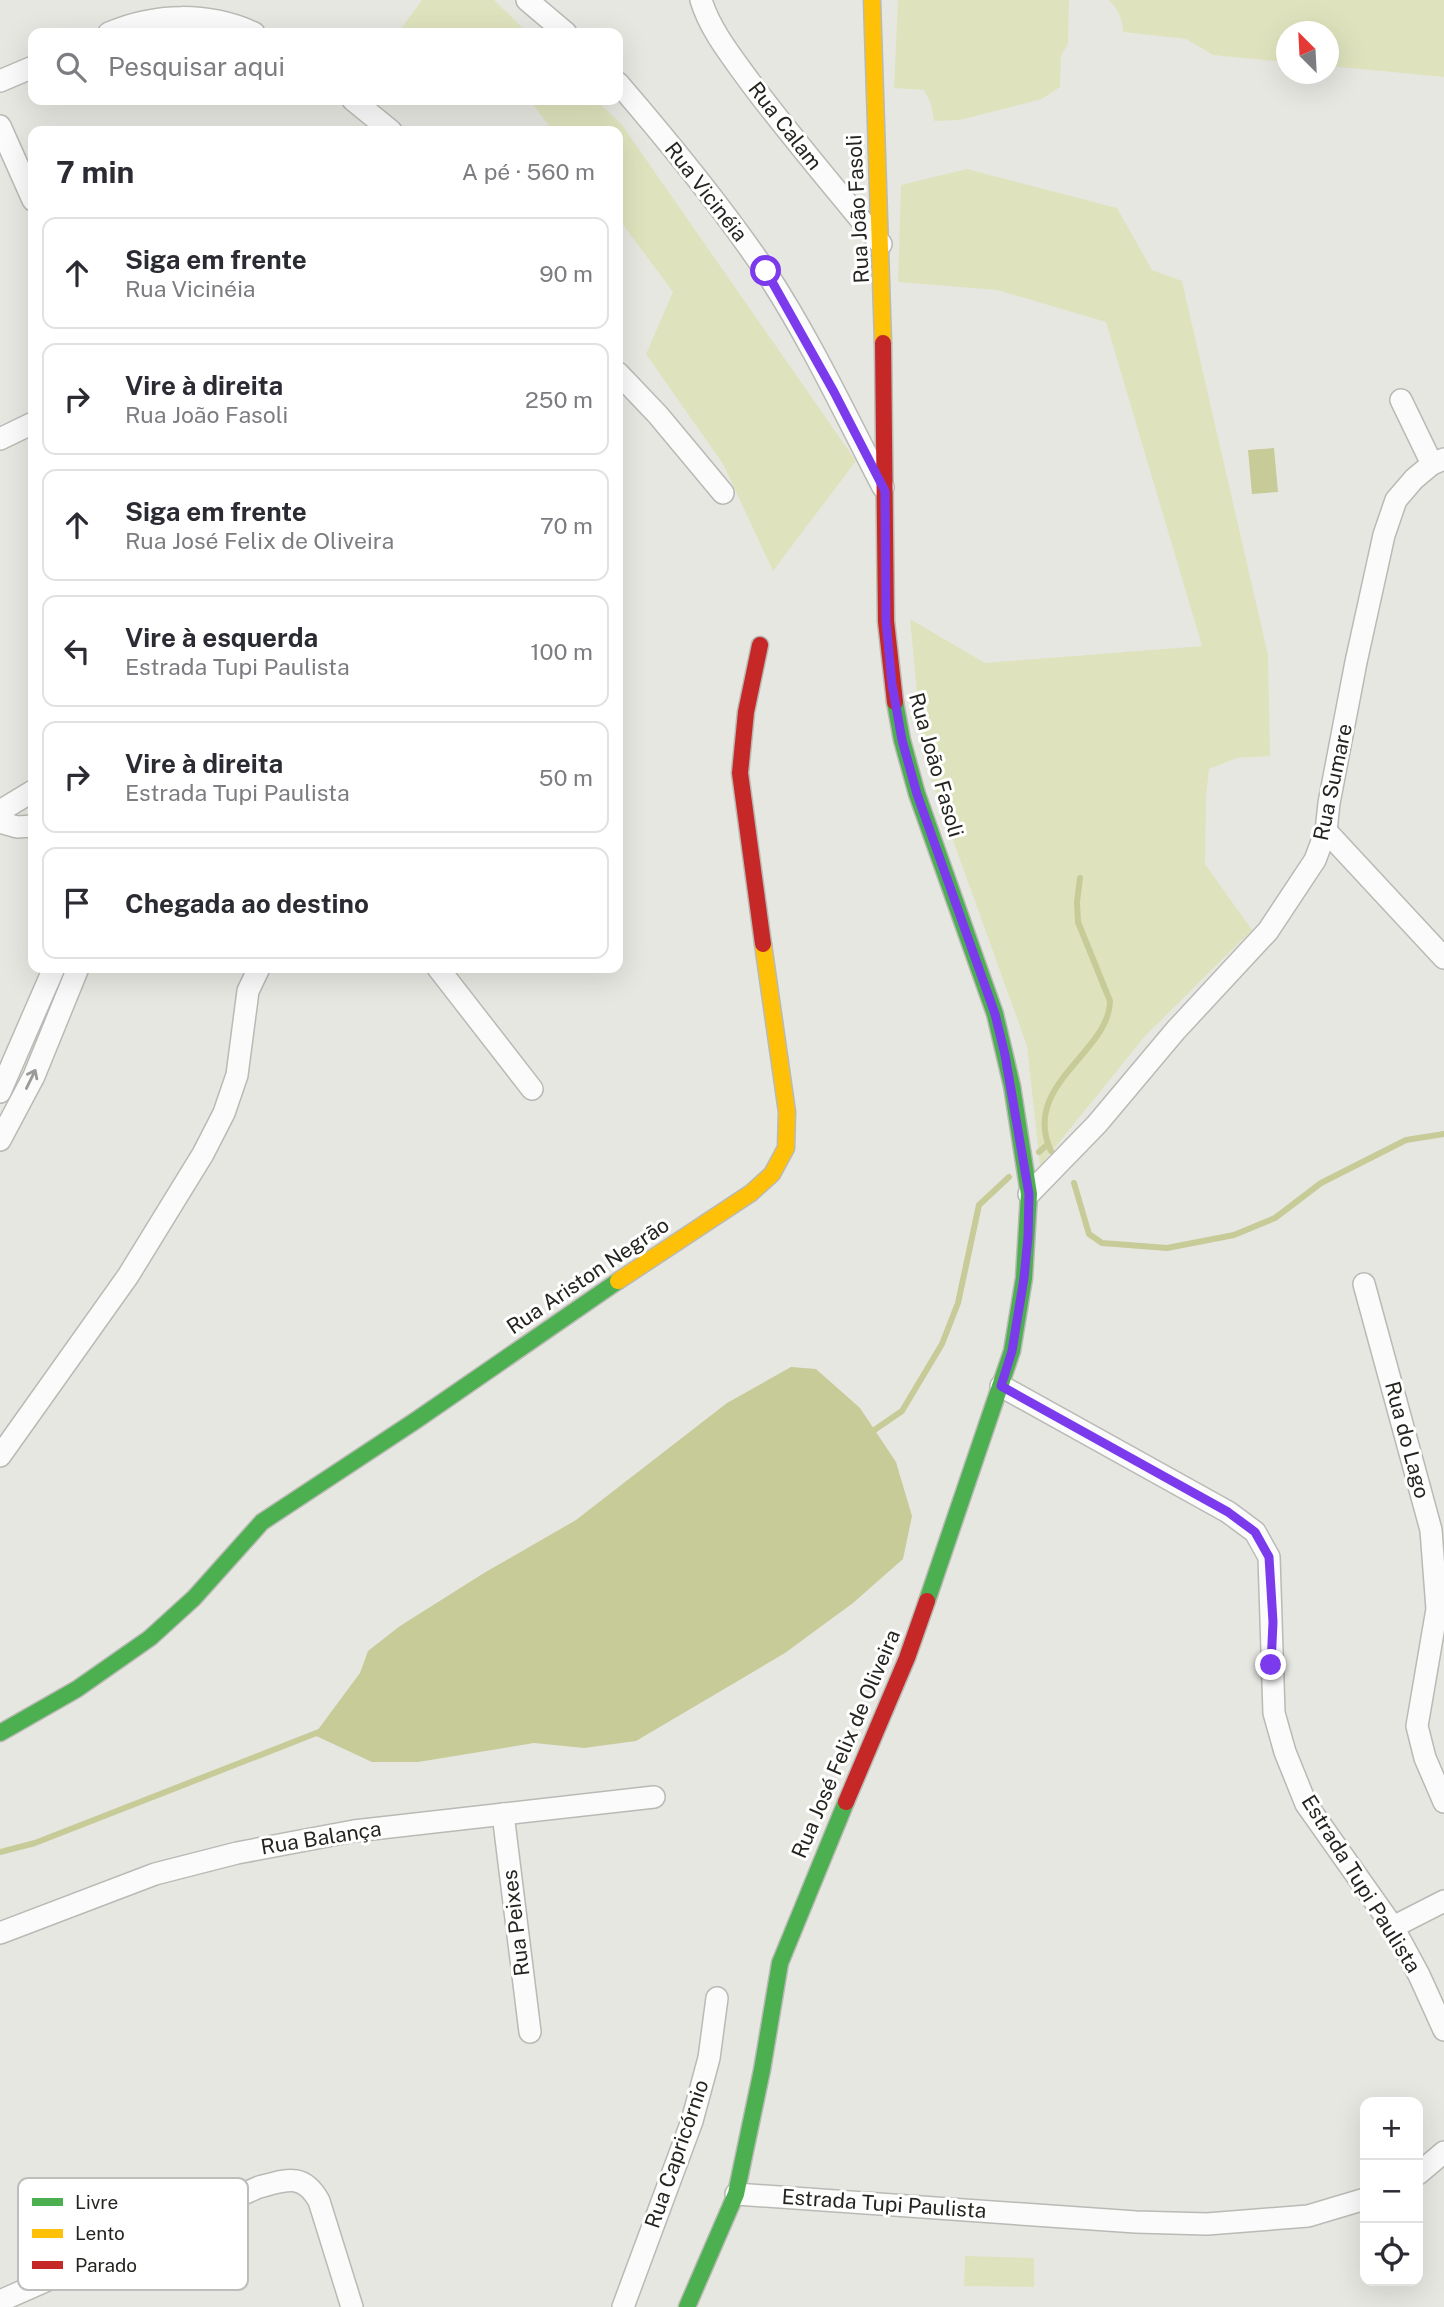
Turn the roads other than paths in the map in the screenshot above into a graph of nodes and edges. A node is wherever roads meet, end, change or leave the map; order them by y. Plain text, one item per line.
1 (527, 0) edge
2 (701, 0) edge
3 (872, 0) edge
4 (119, 28) edge
5 (243, 28) edge
6 (560, 28) edge
7 (28, 68) edge
8 (0, 81) edge
9 (623, 89) edge
10 (359, 105) edge
11 (0, 126) edge
12 (385, 126) edge
13 (28, 189) edge
14 (881, 244) junction
15 (623, 378) edge
16 (1401, 400) dead end
17 (28, 425) edge
18 (0, 439) edge
19 (1438, 461) edge
20 (885, 491) junction
21 (723, 493) dead end
22 (760, 645) dead end
23 (28, 794) edge
24 (0, 811) edge
25 (0, 822) edge
26 (28, 826) edge
27 (1326, 831) junction
28 (1444, 958) edge
29 (52, 973) edge
30 (76, 973) edge
31 (257, 973) edge
32 (442, 973) edge
33 (43, 996) junction
34 (65, 1002) junction
35 (532, 1088) dead end
36 (0, 1092) edge
37 (0, 1140) edge
38 (1029, 1194) junction
39 (1364, 1284) dead end
40 (1001, 1386) junction
41 (0, 1456) edge
42 (0, 1733) edge
43 (654, 1797) dead end
44 (1444, 1802) edge
45 (503, 1814) junction
46 (1444, 1901) edge
47 (1392, 1927) junction
48 (0, 1933) edge
49 (717, 1998) dead end
50 (1444, 2030) edge
51 (530, 2032) dead end
52 (1444, 2152) edge
53 (1423, 2170) edge
54 (248, 2192) edge
55 (736, 2194) junction
56 (1360, 2200) edge
57 (25, 2290) edge
58 (0, 2301) edge
59 (352, 2307) edge
60 (623, 2307) edge
61 (687, 2307) edge

1 - 6 street
2 - 14 street, Rua Calam
3 - 14 main road, Rua João Fasoli
4 - 5 street
7 - 8 street
9 - 20 street, Rua Vicinéia
10 - 12 street
11 - 13 street
14 - 20 main road, Rua João Fasoli
15 - 21 street
16 - 19 street
17 - 18 street
19 - 27 street, Rua Sumare
20 - 38 main road, Rua João Fasoli
22 - 42 main road, Rua Ariston Negrão
23 - 24 street
25 - 26 street
27 - 28 street
27 - 38 street, Rua Sumare
29 - 33 street
30 - 34 street
31 - 41 street
32 - 35 street
33 - 34 street
33 - 36 street
37 -> 34 street
38 - 40 main road, Rua José Felix de Oliveira
39 - 44 street, Rua do Lago
40 - 47 street, Estrada Tupi Paulista
40 - 55 main road, Rua José Felix de Oliveira
43 - 45 street, Rua Balança
45 - 48 street, Rua Balança
45 - 51 street, Rua Peixes
46 - 47 street
47 - 50 street, Estrada Tupi Paulista
49 - 60 street, Rua Capricórnio
52 - 53 street
54 - 59 street
55 - 56 street, Estrada Tupi Paulista
55 - 61 main road, Rua José Felix de Oliveira
57 - 58 street

